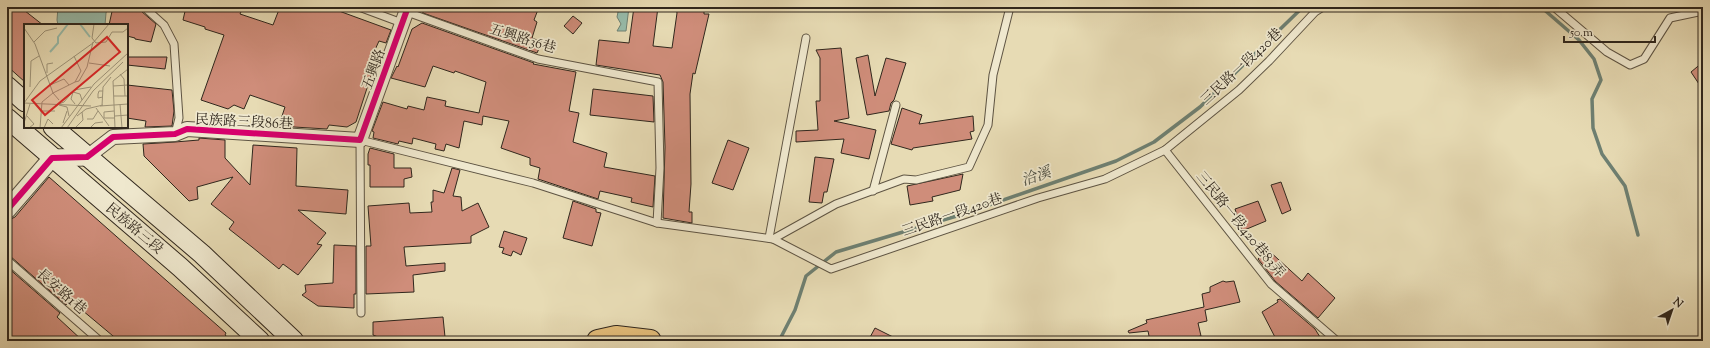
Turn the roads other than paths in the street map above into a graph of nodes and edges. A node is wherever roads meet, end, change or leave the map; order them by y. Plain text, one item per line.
1 (144, 7) edge
2 (359, 7) edge
3 (1010, 7) edge
4 (1323, 7) edge
5 (1554, 7) edge
6 (1703, 11) edge
7 (406, 14) edge
8 (806, 38) dead end
9 (7, 86) edge
10 (24, 101) edge
11 (896, 105) dead end
12 (7, 118) edge
13 (54, 128) edge
14 (176, 134) junction
15 (360, 140) junction
16 (1165, 150) junction
17 (87, 156) junction
18 (52, 158) junction
19 (873, 190) junction
20 (7, 210) edge
21 (657, 223) junction
22 (771, 238) junction
23 (7, 260) edge
24 (361, 313) dead end
25 (100, 341) edge
26 (260, 341) edge
27 (294, 341) edge
28 (598, 341) edge
29 (650, 341) edge
30 (1337, 341) edge

1 - 14 lane
2 - 7 lane, 五興路36巷
3 - 19 lane
4 - 16 lane, 三民路一段420巷
5 - 6 lane
7 - 15 street, 五興路
7 - 21 lane, 五興路36巷
8 - 22 lane
9 - 10 main road
11 - 19 lane
12 - 18 main road, 民族路三段
13 - 17 main road, 民族路三段
14 - 15 street, 民族路三段86巷
14 - 17 street, 民族路三段86巷
15 - 21 lane
15 - 24 lane
16 - 22 lane, 三民路一段420巷
16 - 30 lane, 三民路一段420巷83弄
17 - 18 street
17 - 27 main road, 民族路三段
18 - 20 street
18 - 26 main road, 民族路三段
19 - 22 lane
21 - 22 lane
23 - 25 lane, 長安路1巷
28 - 29 highway

